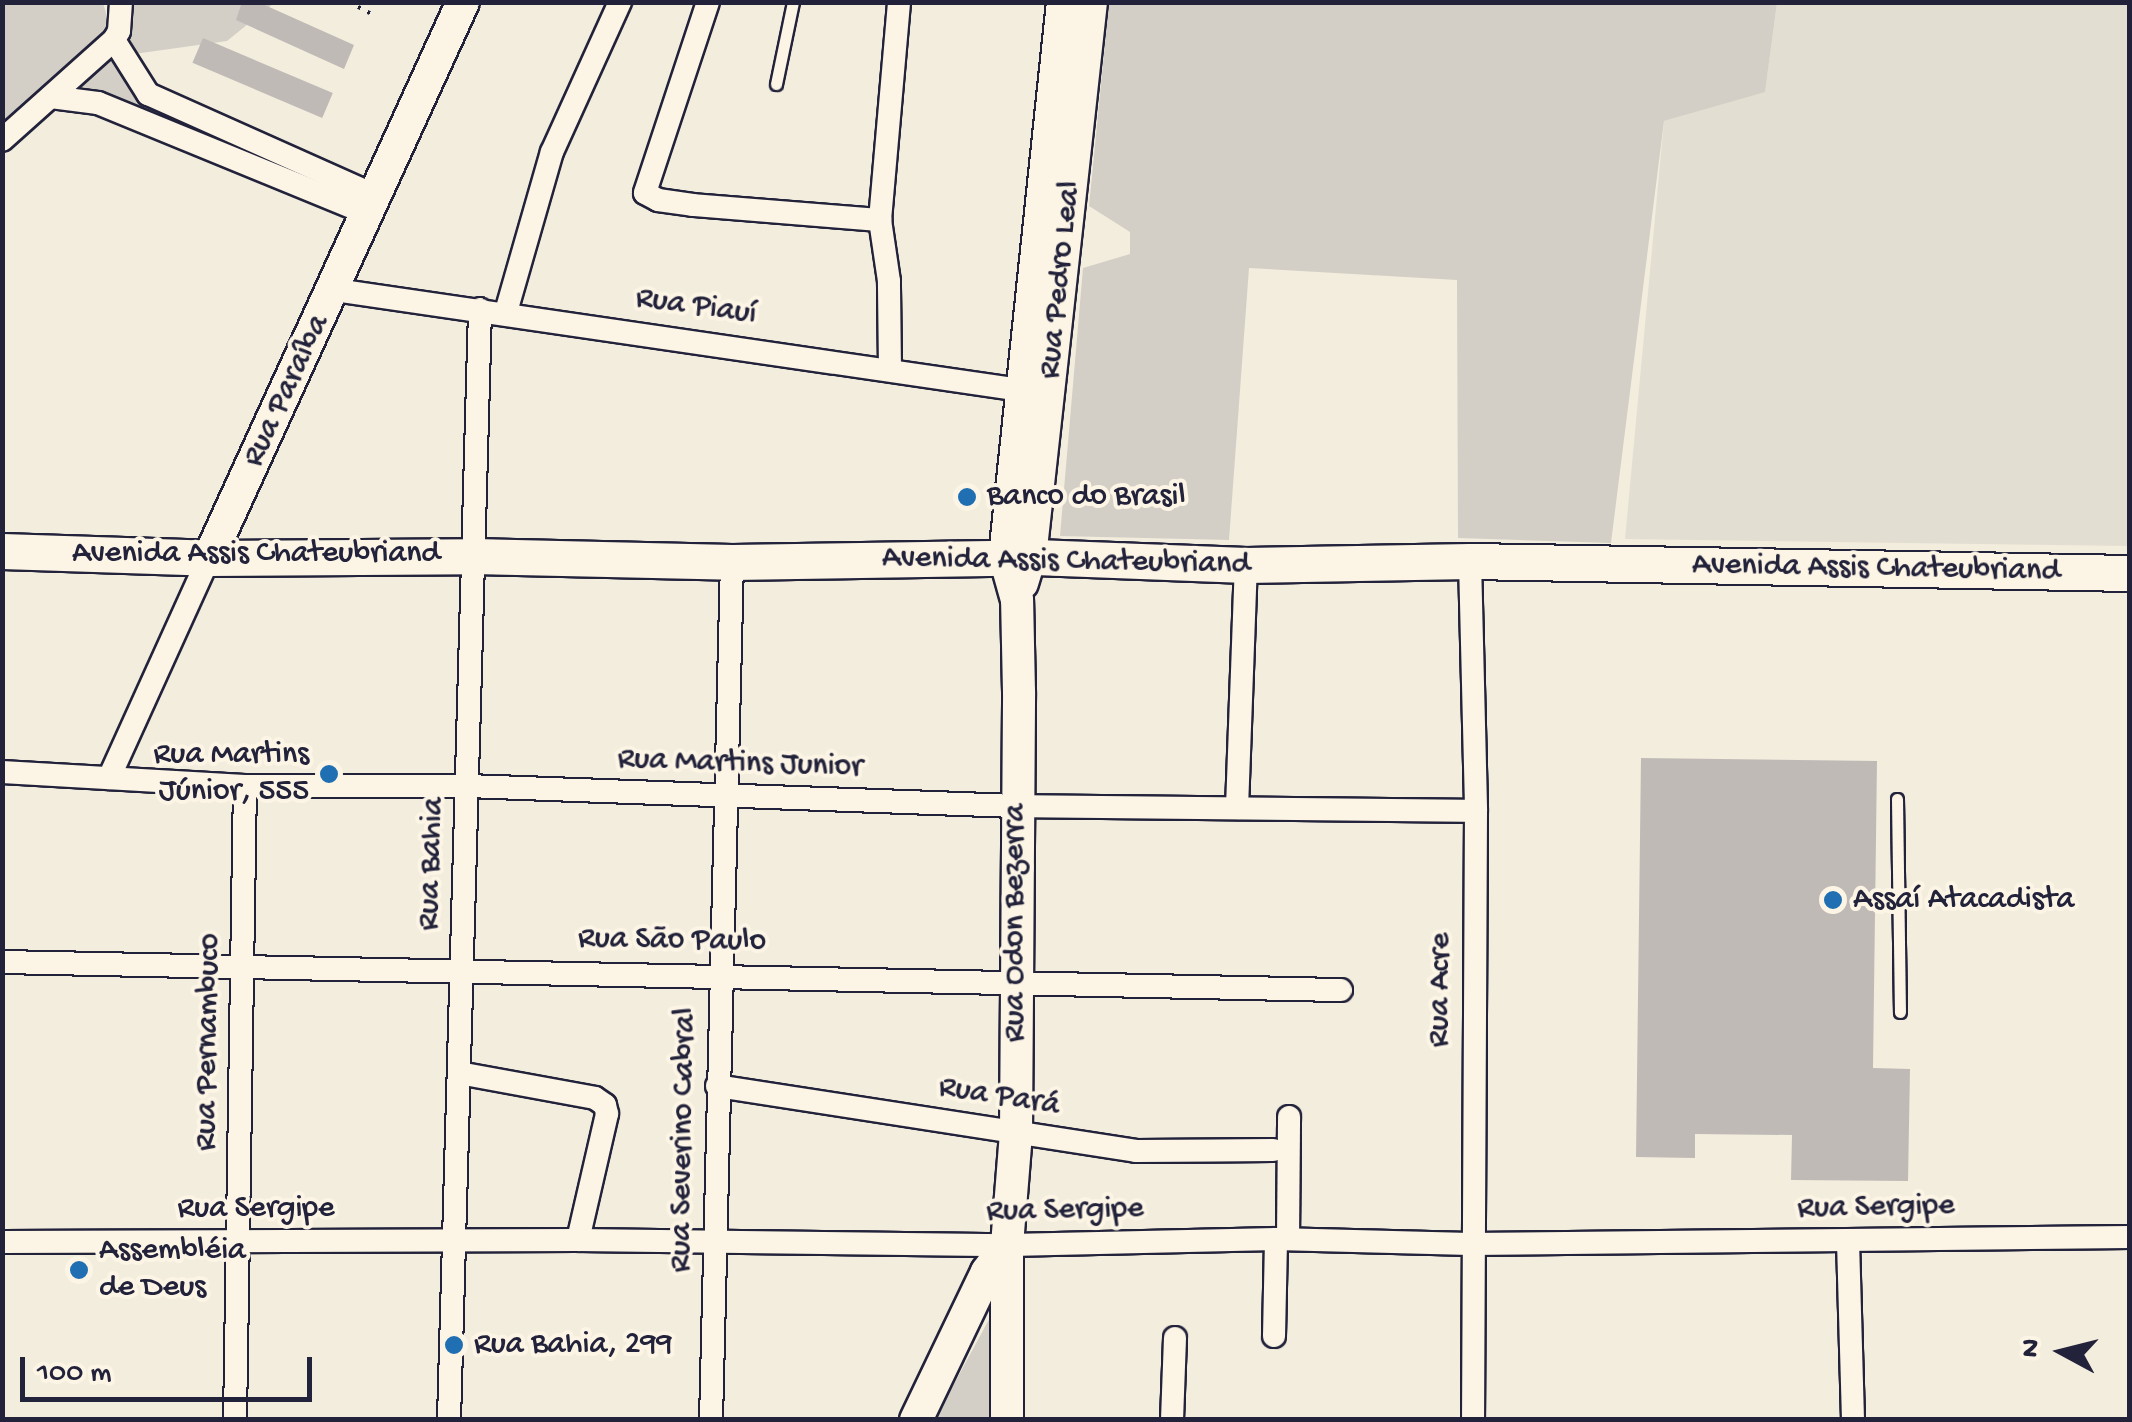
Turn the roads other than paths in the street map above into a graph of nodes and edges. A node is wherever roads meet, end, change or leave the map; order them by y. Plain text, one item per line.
1 (121, 2) edge
2 (463, 2) edge
3 (620, 2) edge
4 (708, 2) edge
5 (793, 2) edge
6 (899, 2) edge
7 (1064, 2) edge
8 (1091, 2) edge
9 (114, 40) junction
10 (776, 84) dead end
11 (51, 98) junction
12 (2, 140) edge
13 (372, 205) junction
14 (880, 220) junction
15 (335, 290) junction
16 (480, 309) junction
17 (506, 312) junction
18 (890, 369) junction
19 (1035, 392) junction
20 (2, 550) edge
21 (473, 556) junction
22 (1018, 557) junction
23 (208, 558) junction
24 (1470, 561) junction
25 (732, 562) junction
26 (1246, 565) junction
27 (2130, 573) edge
28 (2, 772) edge
29 (109, 778) junction
30 (245, 786) junction
31 (467, 786) junction
32 (725, 796) junction
33 (1896, 799) dead end
34 (1016, 806) junction
35 (1237, 808) junction
36 (1476, 811) junction
37 (2, 962) edge
38 (462, 968) junction
39 (242, 969) junction
40 (720, 975) junction
41 (1016, 983) junction
42 (1341, 990) dead end
43 (1900, 1012) dead end
44 (459, 1073) junction
45 (716, 1086) junction
46 (1289, 1118) dead end
47 (1016, 1133) junction
48 (1273, 1150) dead end
49 (2130, 1236) edge
50 (1282, 1239) junction
51 (238, 1240) junction
52 (578, 1240) junction
53 (1848, 1241) junction
54 (2, 1242) edge
55 (454, 1242) junction
56 (714, 1242) junction
57 (1470, 1244) junction
58 (1007, 1246) junction
59 (1274, 1336) dead end
60 (1175, 1338) dead end
61 (236, 1420) edge
62 (450, 1420) edge
63 (711, 1420) edge
64 (916, 1420) edge
65 (1007, 1420) edge
66 (1172, 1420) edge
67 (1473, 1420) edge
68 (1853, 1420) edge

1 - 9 street
2 - 13 main road, Rua Paraíba
3 - 17 street
4 - 14 street
5 - 10 lane
6 - 14 street
7 - 19 main road, Rua Pedro Leal
8 - 19 main road, Rua Pedro Leal
9 - 11 street
9 - 13 street
11 - 12 street
11 - 13 street
13 - 15 main road, Rua Paraíba
14 - 18 street
15 - 16 street, Rua Piauí
15 - 23 main road, Rua Paraíba
16 - 17 street, Rua Piauí
16 - 21 street, Rua Bahia
17 - 18 street, Rua Piauí
18 - 19 street, Rua Piauí
19 - 22 main road, Rua Pedro Leal
20 - 23 main road, Avenida Assis Chateubriand
21 - 23 main road, Avenida Assis Chateubriand
21 - 25 main road, Avenida Assis Chateubriand
21 - 31 street, Rua Bahia
22 - 25 main road, Avenida Assis Chateubriand
22 - 26 main road, Avenida Assis Chateubriand
22 - 34 main road, Rua Odon Bezerra
23 - 29 street, Rua Paraíba
24 - 26 main road, Avenida Assis Chateubriand
24 - 27 main road, Avenida Assis Chateubriand
24 - 36 street, Rua Acre
25 - 32 street, Rua Severino Cabral
26 - 35 street
28 - 29 street, Rua Martins Junior
29 - 30 street, Rua Martins Junior
30 - 31 street, Rua Martins Junior
30 - 39 street, Rua Pernambuco
31 - 32 street, Rua Martins Junior
31 - 38 street, Rua Bahia
32 - 34 street, Rua Martins Junior
32 - 40 street, Rua Severino Cabral
33 - 43 lane
34 - 35 street, Rua Martins Junior
34 - 41 main road, Rua Odon Bezerra
35 - 36 street, Rua Martins Junior
36 - 57 street, Rua Acre
37 - 39 street, Rua São Paulo
38 - 39 street, Rua São Paulo
38 - 40 street, Rua São Paulo
38 - 44 street, Rua Bahia
39 - 51 street, Rua Pernambuco
40 - 41 street, Rua São Paulo
40 - 45 street, Rua Severino Cabral
41 - 42 street, Rua São Paulo
41 - 47 main road, Rua Odon Bezerra
44 - 52 street
44 - 55 street, Rua Bahia
45 - 47 street, Rua Pará
45 - 56 street, Rua Severino Cabral
46 - 50 street
47 - 48 street, Rua Pará
47 - 58 main road, Rua Odon Bezerra
49 - 53 street, Rua Sergipe
50 - 57 street, Rua Sergipe
50 - 58 street, Rua Sergipe
50 - 59 street
51 - 54 street, Rua Sergipe
51 - 55 street, Rua Sergipe
51 - 61 street, Rua Pernambuco
52 - 55 street, Rua Sergipe
52 - 56 street, Rua Sergipe
53 - 57 street, Rua Sergipe
53 - 68 street
55 - 62 street, Rua Bahia
56 - 58 street, Rua Sergipe
56 - 63 street, Rua Severino Cabral
57 - 67 street, Rua Acre
58 - 64 main road
58 - 65 main road, Rua Odon Bezerra
60 - 66 street

